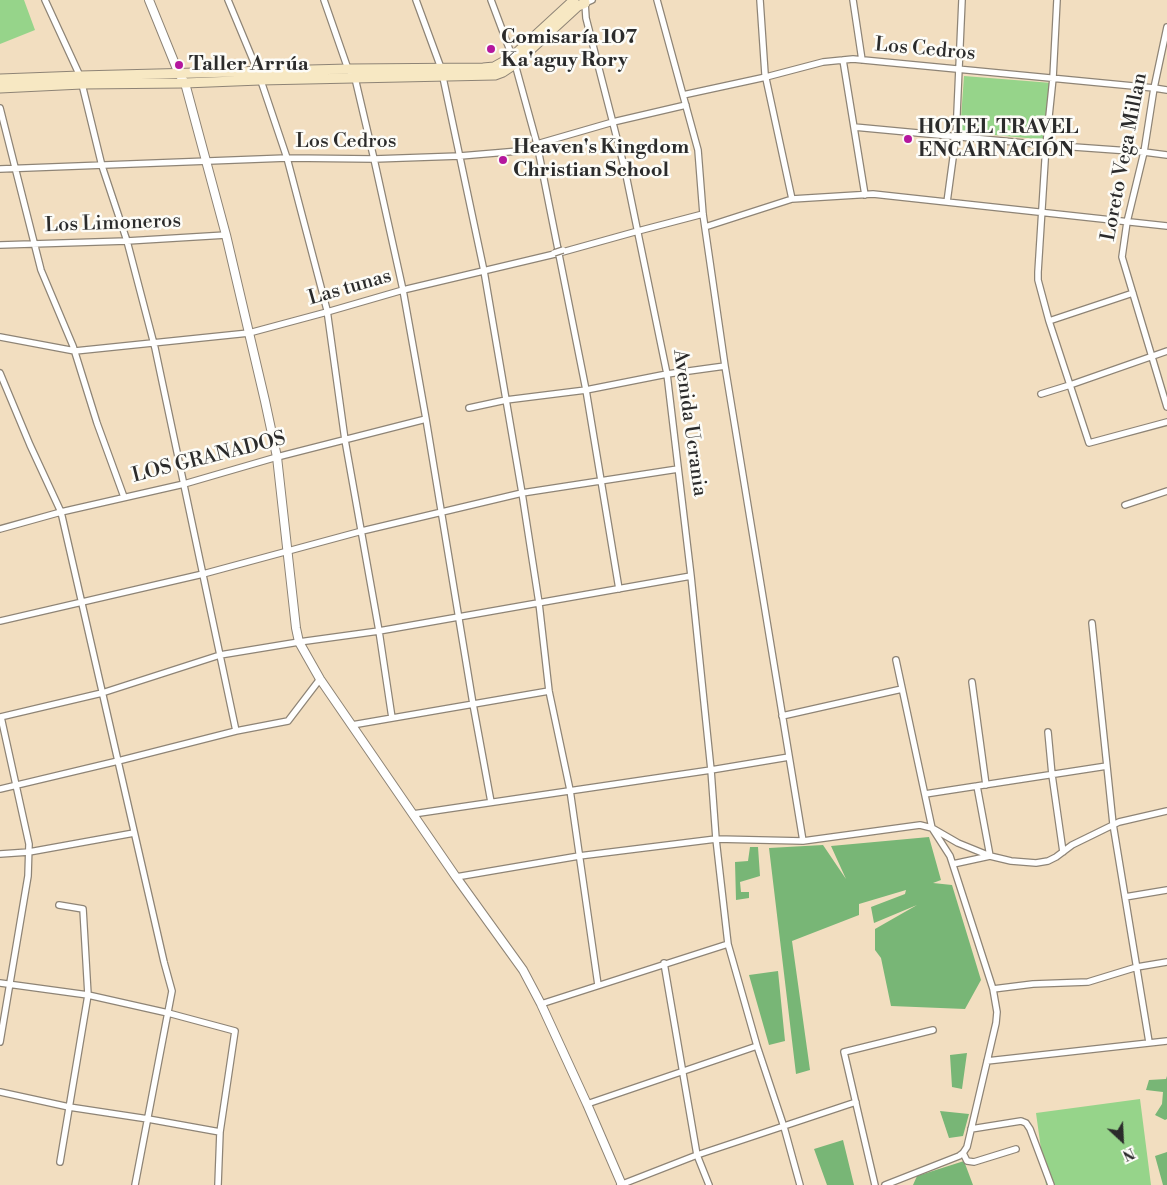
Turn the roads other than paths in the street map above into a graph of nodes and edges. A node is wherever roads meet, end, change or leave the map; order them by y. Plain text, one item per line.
1 (45, 0) edge
2 (149, 0) edge
3 (228, 0) edge
4 (324, 0) edge
5 (416, 0) edge
6 (491, 0) edge
7 (657, 0) edge
8 (760, 0) edge
9 (853, 0) edge
10 (962, 0) edge
11 (1057, 0) edge
12 (581, 1) edge
13 (1167, 27) edge
14 (513, 60) junction
15 (843, 60) junction
16 (862, 60) junction
17 (348, 69) junction
18 (958, 70) junction
19 (442, 72) junction
20 (179, 74) junction
21 (259, 76) junction
22 (766, 77) junction
23 (355, 78) junction
24 (1053, 78) junction
25 (0, 79) edge
26 (81, 80) junction
27 (185, 83) junction
28 (0, 88) edge
29 (1154, 88) junction
30 (1167, 90) edge
31 (683, 95) junction
32 (686, 104) junction
33 (0, 108) edge
34 (613, 122) junction
35 (854, 127) junction
36 (956, 136) junction
37 (537, 144) junction
38 (1046, 145) junction
39 (1144, 152) junction
40 (1167, 155) edge
41 (460, 156) junction
42 (287, 158) junction
43 (374, 159) junction
44 (206, 162) junction
45 (102, 166) junction
46 (14, 168) junction
47 (0, 169) edge
48 (865, 195) junction
49 (792, 199) junction
50 (947, 202) junction
51 (1042, 212) junction
52 (703, 214) junction
53 (1127, 222) junction
54 (705, 226) junction
55 (1167, 226) edge
56 (638, 231) junction
57 (226, 235) junction
58 (127, 241) junction
59 (34, 243) junction
60 (0, 245) edge
61 (559, 252) junction
62 (484, 272) junction
63 (402, 290) junction
64 (1133, 293) junction
65 (327, 312) junction
66 (1049, 321) junction
67 (249, 333) junction
68 (0, 337) edge
69 (154, 342) junction
70 (75, 351) junction
71 (1167, 351) edge
72 (1152, 356) junction
73 (726, 366) junction
74 (0, 372) edge
75 (666, 374) junction
76 (1070, 385) junction
77 (586, 390) junction
78 (1041, 394) dead end
79 (506, 400) junction
80 (1167, 407) edge
81 (469, 408) dead end
82 (426, 419) junction
83 (1167, 422) edge
84 (345, 440) junction
85 (277, 457) junction
86 (678, 469) junction
87 (602, 480) junction
88 (184, 484) junction
89 (1167, 491) edge
90 (522, 493) junction
91 (124, 497) junction
92 (1125, 505) dead end
93 (61, 512) junction
94 (441, 513) junction
95 (0, 529) edge
96 (362, 531) junction
97 (286, 551) junction
98 (203, 574) junction
99 (691, 576) junction
100 (620, 589) junction
101 (81, 602) junction
102 (539, 603) junction
103 (459, 617) junction
104 (0, 621) edge
105 (1092, 623) dead end
106 (379, 631) junction
107 (299, 642) junction
108 (220, 655) junction
109 (896, 660) dead end
110 (320, 679) junction
111 (972, 682) dead end
112 (902, 689) junction
113 (549, 691) junction
114 (102, 694) junction
115 (473, 704) junction
116 (782, 716) junction
117 (1, 717) edge
118 (392, 718) junction
119 (352, 725) junction
120 (236, 731) junction
121 (1048, 732) dead end
122 (789, 757) junction
123 (118, 761) junction
124 (1107, 766) junction
125 (711, 770) junction
126 (1052, 775) junction
127 (16, 785) junction
128 (986, 785) junction
129 (977, 786) junction
130 (0, 789) edge
131 (570, 790) junction
132 (925, 794) junction
133 (491, 802) junction
134 (1167, 811) edge
135 (413, 814) junction
136 (1113, 824) junction
137 (932, 828) junction
138 (134, 833) junction
139 (716, 839) junction
140 (803, 841) junction
141 (29, 852) junction
142 (1063, 852) junction
143 (0, 854) edge
144 (579, 856) junction
145 (990, 856) junction
146 (953, 864) junction
147 (456, 877) junction
148 (1167, 890) edge
149 (1125, 897) junction
150 (59, 906) dead end
151 (728, 944) junction
152 (1167, 962) edge
153 (664, 963) junction
154 (1137, 967) junction
155 (0, 983) edge
156 (10, 984) junction
157 (598, 985) junction
158 (993, 989) junction
159 (88, 995) junction
160 (541, 1004) junction
161 (168, 1013) junction
162 (933, 1030) dead end
163 (1167, 1041) edge
164 (0, 1042) edge
165 (1149, 1042) junction
166 (757, 1046) junction
167 (987, 1061) junction
168 (682, 1072) junction
169 (0, 1092) edge
170 (856, 1102) junction
171 (587, 1104) junction
172 (69, 1107) junction
173 (148, 1119) junction
174 (784, 1127) junction
175 (971, 1129) junction
176 (220, 1132) junction
177 (1016, 1149) dead end
178 (963, 1153) junction
179 (697, 1155) junction
180 (60, 1162) dead end
181 (136, 1185) edge
182 (218, 1185) edge
183 (621, 1185) edge
184 (709, 1185) edge
185 (800, 1185) edge
186 (875, 1185) edge
187 (885, 1185) edge
188 (1051, 1185) edge

1 - 26 street
2 - 20 street
3 - 21 street
4 - 17 street
5 - 19 street
6 - 14 street
7 - 31 street
8 - 22 street
9 - 16 street
10 - 18 street
11 - 24 street
12 - 14 main road
12 - 34 street, Avenida Ucrania
13 - 29 street, Loreto Vega Millan
14 - 19 main road
14 - 37 street
15 - 16 street, Los Cedros
15 - 22 street, Los Cedros
15 - 35 street
16 - 18 street, Los Cedros
17 - 19 main road
17 - 21 main road
17 - 23 street
18 - 24 street, Los Cedros
18 - 36 street
19 - 23 main road
19 - 41 street
20 - 21 main road
20 - 26 main road
20 - 27 street
21 - 23 main road
21 - 27 main road
21 - 42 street
22 - 31 street, Los Cedros
22 - 49 street
23 - 43 street
24 - 29 street, Los Cedros
24 - 38 street
25 - 26 main road
26 - 27 main road
26 - 28 main road
26 - 45 street
27 - 44 street
29 - 30 street, Los Cedros
29 - 39 street, Loreto Vega Millan
31 - 32 street
32 - 34 street, Los Cedros
32 - 52 street
33 - 46 street
34 - 37 street, Los Cedros
34 - 56 street, Avenida Ucrania
35 - 36 street
35 - 48 street
36 - 38 street
36 - 50 street
37 - 41 street, Los Cedros
37 - 61 street
38 - 39 street
38 - 51 street
39 - 40 street
39 - 53 street, Loreto Vega Millan
41 - 43 street, Los Cedros
41 - 62 street
42 - 43 street, Los Cedros
42 - 44 street, Los Cedros
42 - 65 street
43 - 63 street
44 - 45 street, Los Cedros
44 - 57 street
45 - 46 street, Los Cedros
45 - 58 street
46 - 47 street, Los Cedros
46 - 59 street
48 - 49 street
48 - 50 street
49 - 54 street
50 - 51 street
51 - 53 street
51 - 66 street
52 - 54 street
52 - 56 street, Las tunas
53 - 55 street
53 - 64 street, Loreto Vega Millan
54 - 73 street
56 - 61 street, Las tunas
56 - 75 street, Avenida Ucrania
57 - 58 street, Los Limoneros
57 - 67 street
58 - 59 street, Los Limoneros
58 - 69 street
59 - 60 street, Los Limoneros
59 - 70 street
61 - 62 street, Las tunas
61 - 77 street
62 - 63 street, Las tunas
62 - 79 street
63 - 65 street, Las tunas
63 - 82 street
64 - 66 street
64 - 72 street, Loreto Vega Millan
65 - 67 street, Las tunas
65 - 84 street
66 - 76 street
67 - 69 street, Las tunas
67 - 85 street
68 - 70 street, Las tunas
69 - 70 street, Las tunas
69 - 88 street
70 - 91 street
71 - 72 street
72 - 76 street
72 - 80 street, Loreto Vega Millan
73 - 75 street
73 - 116 street
74 - 93 street
75 - 77 street
75 - 86 street, Avenida Ucrania
76 - 78 street
76 - 83 street
77 - 79 street
77 - 87 street
79 - 81 street
79 - 90 street
82 - 84 street, LOS GRANADOS
82 - 94 street
84 - 85 street, LOS GRANADOS
84 - 96 street
85 - 88 street, LOS GRANADOS
85 - 97 street
86 - 87 street
86 - 99 street, Avenida Ucrania
87 - 90 street
87 - 100 street
88 - 91 street, LOS GRANADOS
88 - 98 street
89 - 92 street
90 - 94 street
90 - 102 street
91 - 93 street, LOS GRANADOS
93 - 95 street, LOS GRANADOS
93 - 101 street
94 - 96 street
94 - 103 street
96 - 97 street
96 - 106 street
97 - 98 street
97 - 107 street
98 - 101 street
98 - 108 street
99 - 100 street
99 - 125 street, Avenida Ucrania
100 - 102 street
101 - 104 street
101 - 114 street
102 - 103 street
102 - 113 street
103 - 106 street
103 - 115 street
105 - 124 street
106 - 107 street
106 - 118 street
107 - 108 street
107 - 110 street
108 - 114 street
108 - 120 street
109 - 112 street
110 - 119 street
110 - 120 street
111 - 128 street
112 - 116 street
112 - 132 street
113 - 115 street
113 - 131 street
114 - 117 street
114 - 123 street
115 - 118 street
115 - 133 street
116 - 122 street
117 - 127 street
118 - 119 street
119 - 135 street
120 - 123 street
121 - 126 street
122 - 125 street
122 - 140 street
123 - 127 street
123 - 138 street
124 - 126 street
124 - 136 street
125 - 131 street
125 - 139 street, Avenida Ucrania
126 - 128 street
126 - 142 street
127 - 130 street
127 - 141 street
128 - 129 street
129 - 132 street
129 - 145 street
131 - 133 street
131 - 144 street
132 - 137 street
133 - 135 street
134 - 136 street
135 - 147 street
136 - 142 street
136 - 149 street
137 - 140 street
137 - 145 street
137 - 146 street
138 - 141 street
138 - 161 street
139 - 140 street
139 - 144 street
139 - 151 street, Avenida Ucrania
141 - 143 street
141 - 156 street
142 - 145 street
144 - 147 street
144 - 157 street
145 - 146 street
146 - 158 street
147 - 160 street
148 - 149 street
149 - 154 street
150 - 159 street
151 - 153 street
151 - 166 street, Avenida Ucrania
152 - 154 street
153 - 157 street
153 - 168 street
154 - 158 street
154 - 165 street
155 - 156 street
156 - 159 street
156 - 164 street
157 - 160 street
158 - 167 street
159 - 161 street
159 - 172 street
160 - 171 street
161 - 173 street
161 - 176 street
162 - 170 street
163 - 165 street
165 - 167 street
166 - 168 street
166 - 174 street, Avenida Ucrania
167 - 175 street
168 - 171 street
168 - 179 street
169 - 172 street
170 - 174 street
170 - 186 street
171 - 183 street
172 - 173 street
172 - 180 street
173 - 176 street
173 - 181 street
174 - 179 street
174 - 185 street, Avenida Ucrania
175 - 178 street
175 - 188 street
176 - 182 street
177 - 178 street
178 - 187 street
179 - 183 street
179 - 184 street

